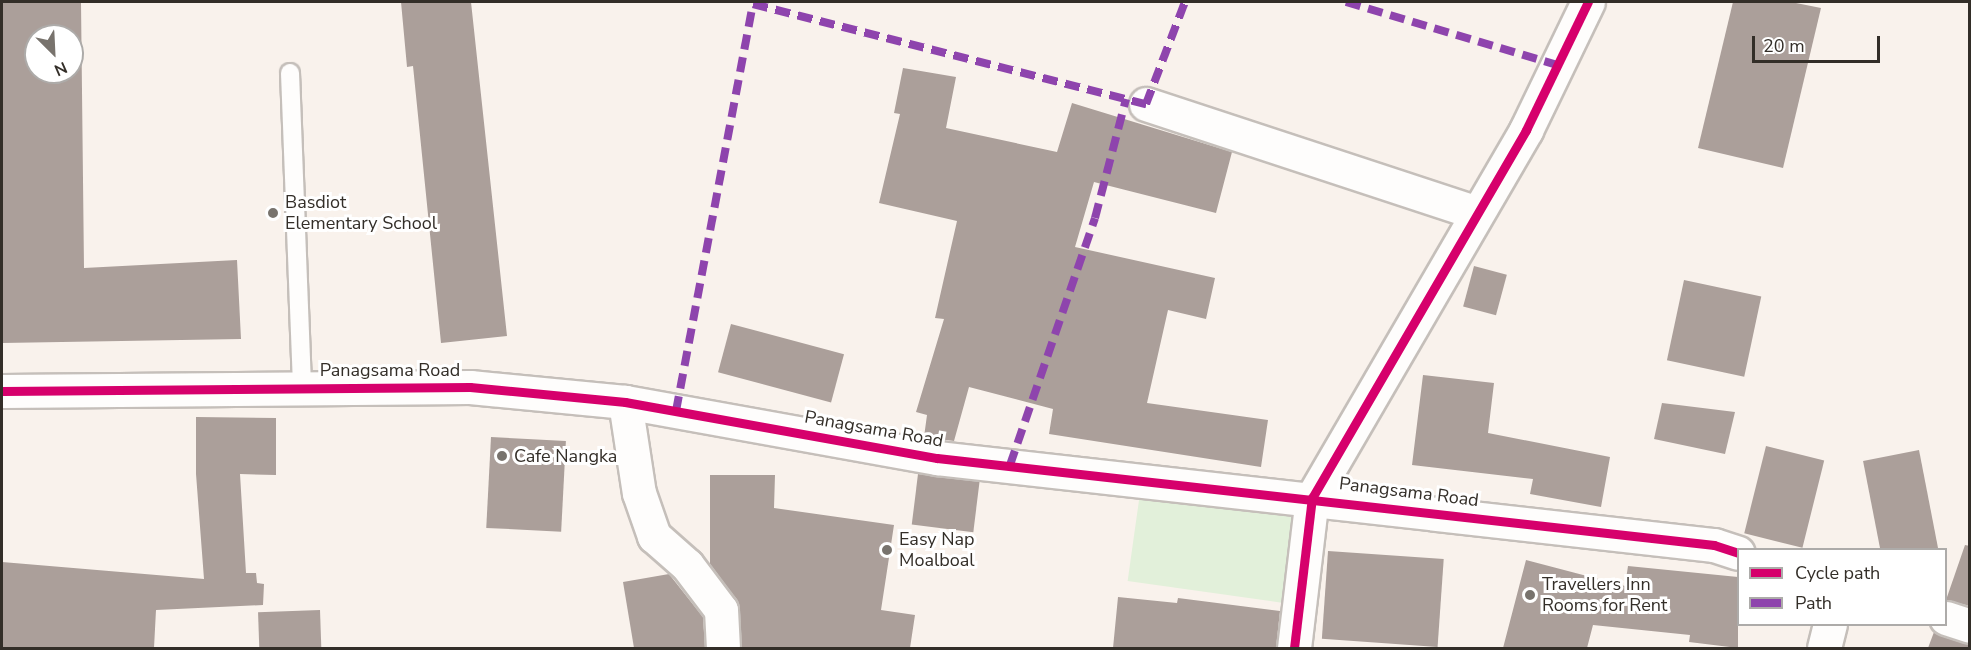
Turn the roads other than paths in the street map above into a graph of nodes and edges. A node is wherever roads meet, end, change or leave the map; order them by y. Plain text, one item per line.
1 (1588, 2) edge
2 (290, 73) dead end
3 (1146, 104) dead end
4 (1477, 213) junction
5 (302, 386) junction
6 (2, 391) edge
7 (625, 402) junction
8 (1312, 498) junction
9 (1737, 553) edge
10 (1947, 618) edge
11 (1830, 626) edge
12 (1970, 626) edge
13 (723, 646) dead end
14 (1294, 648) edge
15 (1824, 648) edge

1 - 4 street
2 - 5 lane
3 - 4 street
4 - 8 street
5 - 6 street, Panagsama Road
5 - 7 street, Panagsama Road
7 - 8 street, Panagsama Road
7 - 13 street
8 - 9 street, Panagsama Road
8 - 14 street
10 - 12 street
11 - 15 street

